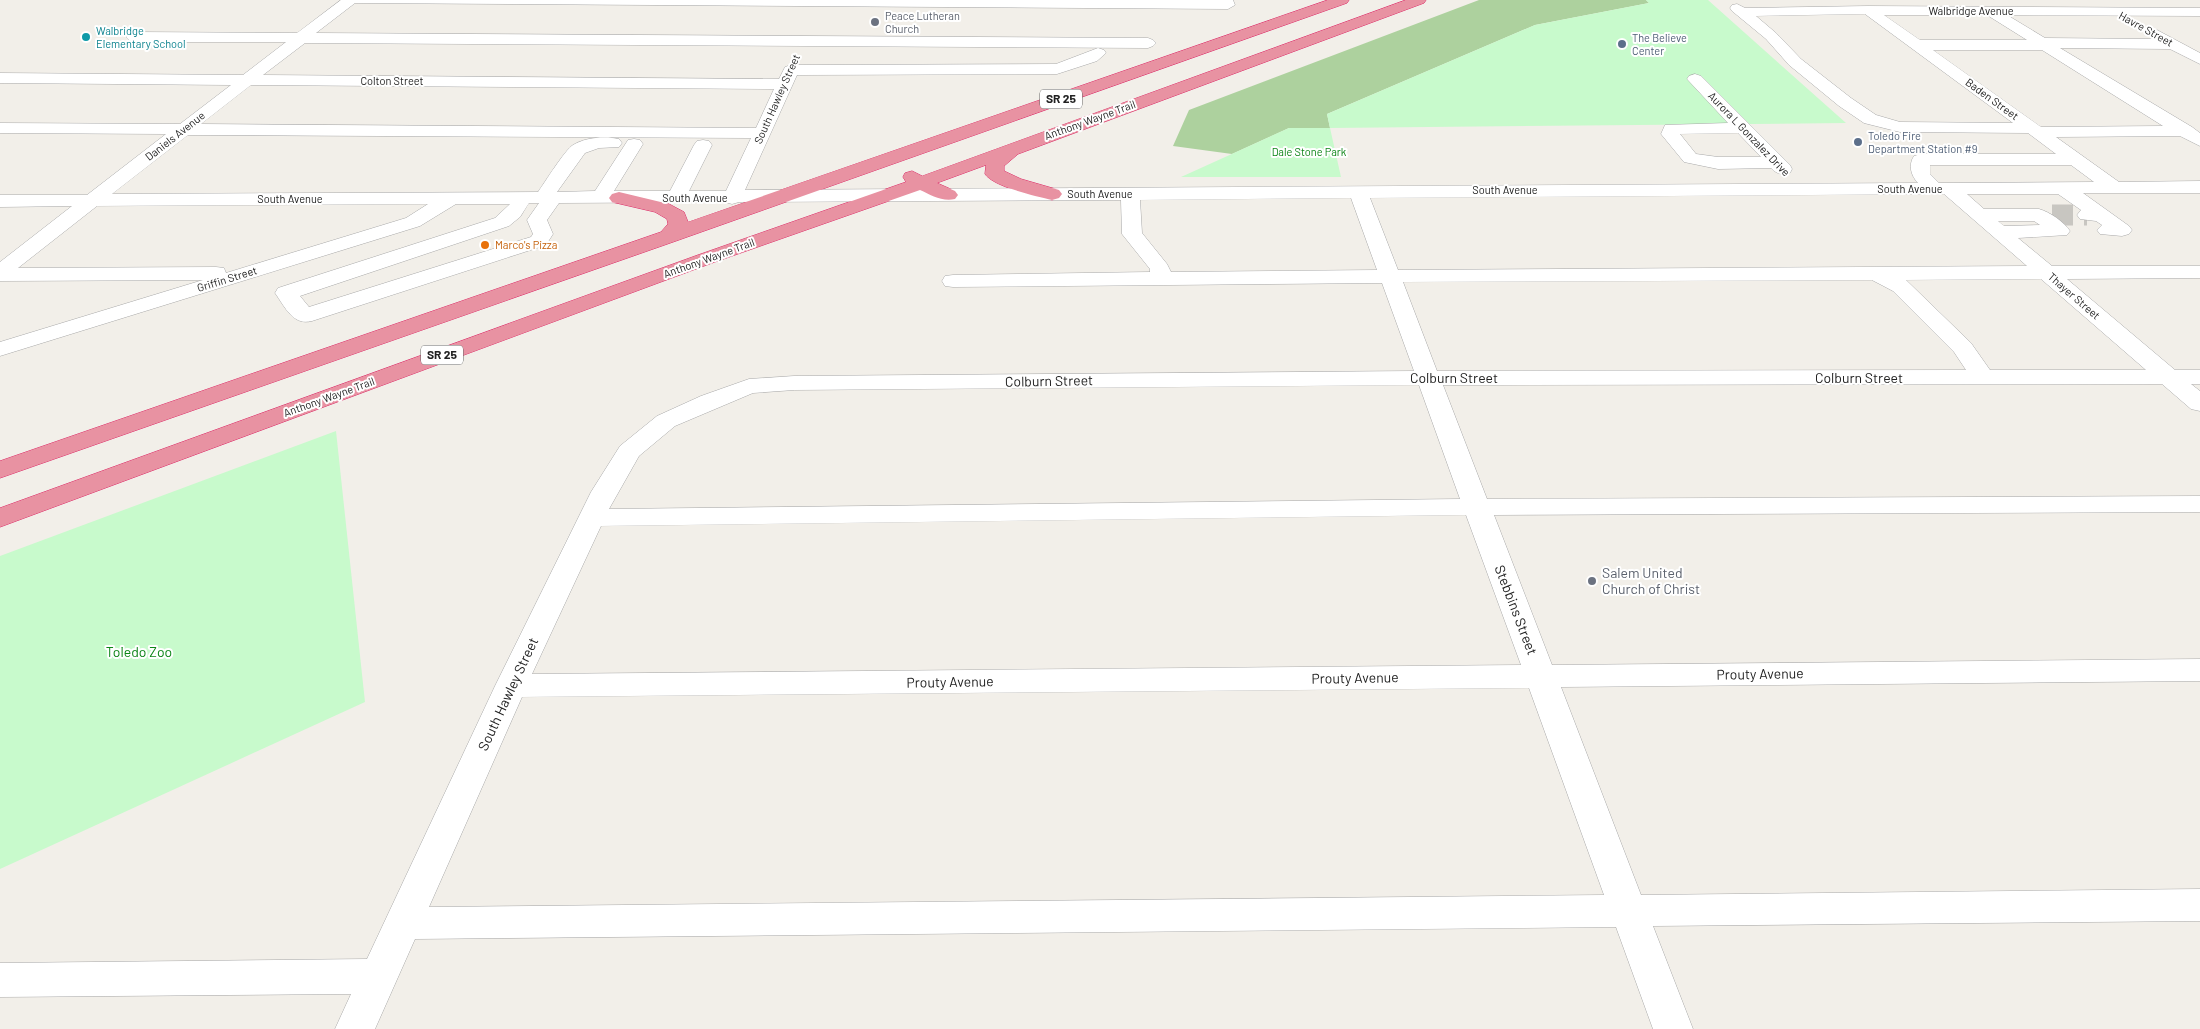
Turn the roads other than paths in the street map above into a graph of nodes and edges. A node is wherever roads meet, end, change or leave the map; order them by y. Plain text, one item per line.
1 (350, 0) edge
2 (360, 0) edge
3 (1342, 0) edge
4 (1419, 0) edge
5 (1728, 0) edge
6 (1830, 0) edge
7 (2092, 0) edge
8 (1227, 3) edge
9 (1992, 7) edge
10 (1844, 10) junction
11 (1868, 10) junction
12 (1742, 12) junction
13 (2113, 12) junction
14 (2200, 12) edge
15 (812, 23) edge
16 (134, 37) dead end
17 (300, 38) junction
18 (1148, 43) dead end
19 (2044, 44) junction
20 (2173, 44) junction
21 (1918, 45) junction
22 (2200, 59) edge
23 (787, 77) junction
24 (0, 78) edge
25 (1695, 79) dead end
26 (246, 80) junction
27 (1047, 104) junction
28 (0, 128) edge
29 (1743, 128) junction
30 (183, 130) junction
31 (2036, 130) junction
32 (2192, 131) edge
33 (759, 140) junction
34 (2200, 141) edge
35 (634, 144) junction
36 (703, 146) junction
37 (1011, 150) junction
38 (2075, 159) junction
39 (1776, 162) junction
40 (920, 183) junction
41 (1802, 188) junction
42 (2063, 188) junction
43 (2115, 188) junction
44 (2200, 188) edge
45 (1941, 189) junction
46 (2005, 189) junction
47 (1358, 191) junction
48 (1052, 194) junction
49 (1130, 194) junction
50 (948, 195) junction
51 (885, 196) junction
52 (780, 197) junction
53 (540, 198) junction
54 (609, 198) junction
55 (676, 198) junction
56 (732, 198) junction
57 (450, 199) junction
58 (0, 200) edge
59 (93, 200) junction
60 (755, 206) junction
61 (1979, 215) junction
62 (2050, 219) junction
63 (1999, 232) junction
64 (666, 238) junction
65 (2200, 272) edge
66 (0, 273) edge
67 (247, 273) junction
68 (2047, 273) junction
69 (1878, 274) junction
70 (1390, 276) junction
71 (1162, 278) junction
72 (953, 281) dead end
73 (467, 346) junction
74 (0, 349) edge
75 (1429, 378) junction
76 (1983, 378) junction
77 (2170, 378) junction
78 (2200, 378) edge
79 (710, 400) joint
80 (2200, 404) edge
81 (0, 470) edge
82 (2200, 504) edge
83 (1477, 507) junction
84 (0, 518) edge
85 (592, 518) junction
86 (2200, 670) edge
87 (1540, 676) junction
88 (511, 686) junction
89 (2200, 905) edge
90 (1629, 910) junction
91 (403, 923) junction
92 (379, 976) junction
93 (0, 980) edge
94 (355, 1029) edge
95 (1674, 1029) edge

1 - 17 street, Daniels Avenue
2 - 15 street
3 - 27 highway, SR 25
4 - 37 highway, Anthony Wayne Trail / SR 25
5 - 12 street
6 - 10 street
7 - 13 street, Havre Street
8 - 15 street
9 - 11 street, Walbridge Avenue
9 - 13 street, Walbridge Avenue
9 - 19 street
10 - 11 street, Walbridge Avenue
10 - 12 street, Walbridge Avenue
11 - 21 street, Baden Street
12 - 31 street
13 - 14 street, Walbridge Avenue
13 - 20 street, Havre Street
15 - 17 street
15 - 18 street
15 - 23 street, South Hawley Street
15 - 23 street, Colton Street
16 - 17 street
17 - 26 street, Daniels Avenue
19 - 20 street
19 - 21 street
19 - 32 street
20 - 22 street, Havre Street
21 - 31 street, Baden Street
23 - 26 street, Colton Street
23 - 33 street, South Hawley Street
24 - 26 street, Colton Street
25 - 29 street, Aurora L Gonzalez Drive
26 - 30 street, Daniels Avenue
27 - 40 highway
27 - 52 highway, SR 25
28 - 30 street
29 - 39 street, Aurora L Gonzalez Drive
29 - 39 street
30 - 33 street
30 - 59 street, Daniels Avenue
31 - 32 street
31 - 38 street, Baden Street
32 - 34 street
33 - 36 street
33 - 56 street, South Hawley Street
35 - 36 street
35 - 53 street
35 - 54 street
36 - 55 street
37 - 40 highway, Anthony Wayne Trail / SR 25
37 - 48 highway
38 - 43 street, Baden Street
38 - 45 street, Thayer Street
39 - 41 street, Aurora L Gonzalez Drive
40 - 50 highway
40 - 51 highway, Anthony Wayne Trail / SR 25
41 - 45 street, South Avenue
41 - 47 street, South Avenue
42 - 43 street, South Avenue
42 - 46 street, South Avenue
42 - 62 street
43 - 44 street, South Avenue
45 - 46 street, South Avenue
45 - 61 street, Thayer Street
46 - 62 street
47 - 49 street, South Avenue
47 - 70 street, Stebbins Street
48 - 49 street, South Avenue
48 - 50 street, South Avenue
49 - 71 street
50 - 51 street, South Avenue
51 - 52 street, South Avenue
51 - 73 highway, Anthony Wayne Trail / SR 25
52 - 56 street, South Avenue
52 - 60 highway, SR 25
53 - 53 street
53 - 54 street, South Avenue
53 - 57 street, South Avenue
54 - 55 street, South Avenue
54 - 64 highway
55 - 56 street, South Avenue
56 - 60 highway
57 - 59 street, South Avenue
57 - 67 street, Griffin Street
58 - 59 street, South Avenue
59 - 66 street, Daniels Avenue
60 - 64 highway, SR 25
60 - 73 highway
61 - 62 street
61 - 63 street, Thayer Street
62 - 63 street
63 - 68 street, Thayer Street
64 - 81 highway, SR 25
65 - 68 street
66 - 67 street
67 - 74 street, Griffin Street
68 - 69 street
68 - 77 street, Thayer Street
69 - 70 street
69 - 76 street
70 - 71 street
70 - 75 street, Stebbins Street
71 - 72 street
73 - 84 highway, Anthony Wayne Trail / SR 25
75 - 76 street, Colburn Street
75 - 79 street, Colburn Street
75 - 83 street, Stebbins Street
76 - 77 street, Colburn Street
77 - 78 street, Colburn Street
77 - 80 street, Thayer Street
79 - 85 street, South Hawley Street
82 - 83 street
83 - 85 street
83 - 87 street, Stebbins Street
85 - 88 street, South Hawley Street
86 - 87 street, Prouty Avenue
87 - 88 street, Prouty Avenue
87 - 90 street, Stebbins Street
88 - 91 street, South Hawley Street
89 - 90 street
90 - 91 street
90 - 95 street, Stebbins Street
91 - 92 street, South Hawley Street
92 - 93 street
92 - 94 street, South Hawley Street

